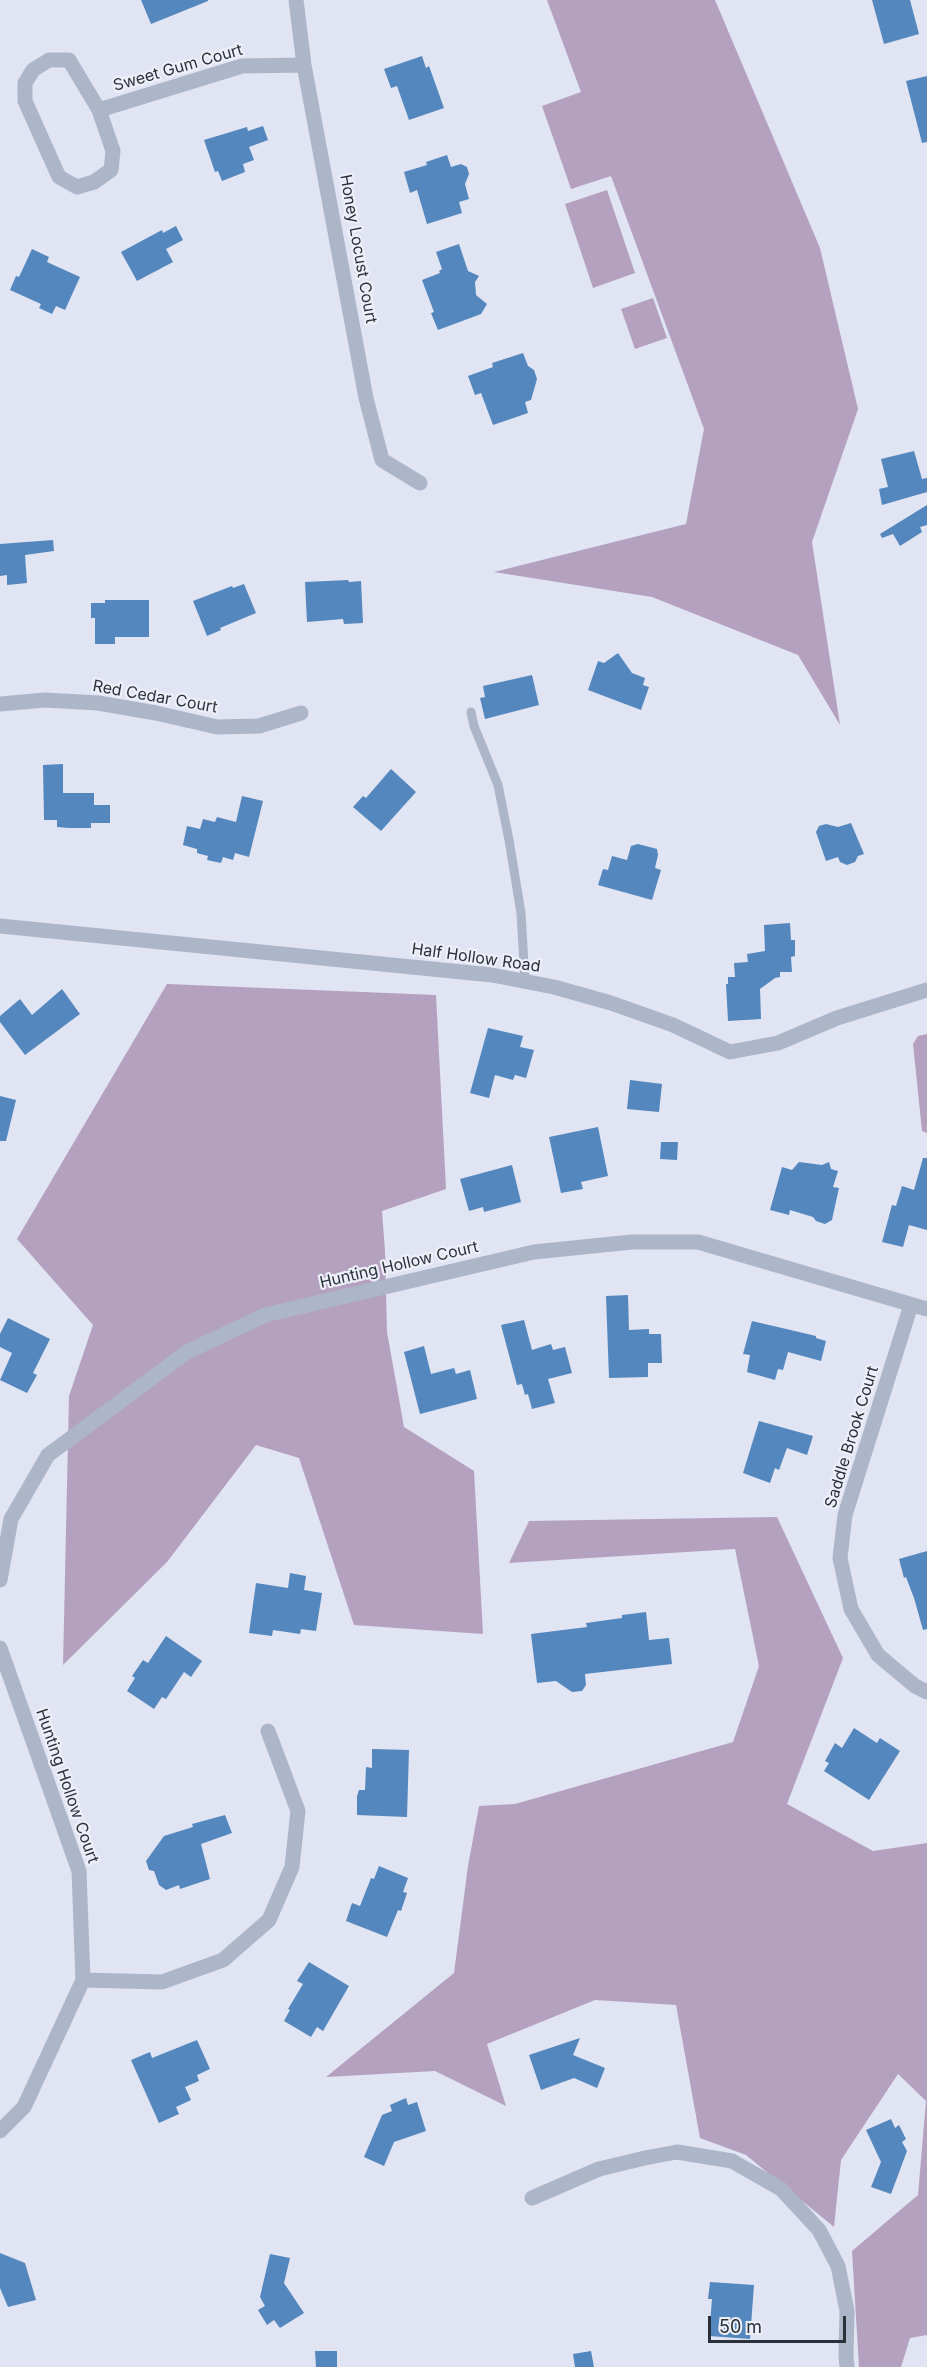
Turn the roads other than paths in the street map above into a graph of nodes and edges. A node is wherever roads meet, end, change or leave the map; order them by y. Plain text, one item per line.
1 (296, 0) edge
2 (304, 65) junction
3 (99, 110) junction
4 (420, 483) dead end
5 (0, 704) edge
6 (471, 712) dead end
7 (301, 713) dead end
8 (0, 927) edge
9 (525, 981) junction
10 (927, 990) edge
11 (911, 1305) junction
12 (927, 1309) edge
13 (0, 1581) edge
14 (0, 1648) edge
15 (927, 1692) edge
16 (268, 1731) dead end
17 (83, 1980) junction
18 (0, 2131) edge
19 (532, 2198) dead end
20 (848, 2367) edge

1 - 2 street, Honey Locust Court
2 - 3 street, Sweet Gum Court
2 - 4 street, Honey Locust Court
3 - 3 street, Sweet Gum Court
5 - 7 street, Red Cedar Court
6 - 9 lane
8 - 9 street, Half Hollow Road
9 - 10 street, Half Hollow Road
11 - 12 street, Hunting Hollow Court
11 - 13 street, Hunting Hollow Court
11 - 15 street, Saddle Brook Court
14 - 17 street, Hunting Hollow Court
16 - 17 street
17 - 18 street, Hunting Hollow Court
19 - 20 street

